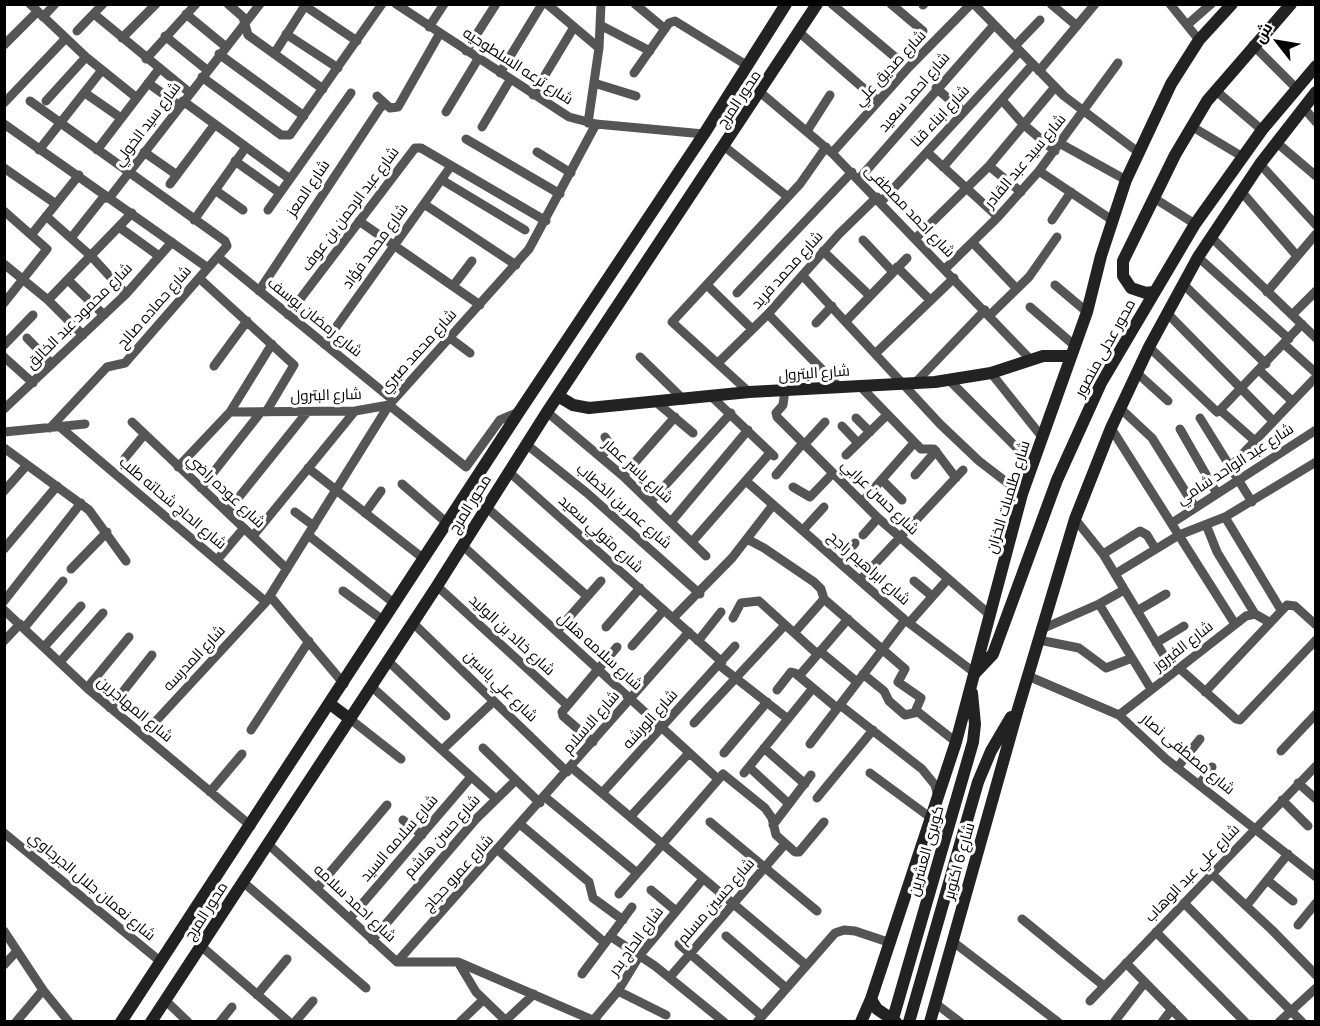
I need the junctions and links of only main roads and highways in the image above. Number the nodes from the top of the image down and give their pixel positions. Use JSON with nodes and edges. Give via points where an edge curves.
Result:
{"nodes":[{"id":1,"x":786,"y":4,"type":"edge"},
{"id":2,"x":818,"y":4,"type":"edge"},
{"id":3,"x":1232,"y":4,"type":"edge"},
{"id":4,"x":1291,"y":4,"type":"edge"},
{"id":5,"x":1316,"y":66,"type":"edge"},
{"id":6,"x":1316,"y":92,"type":"edge"},
{"id":7,"x":1153,"y":292,"type":"junction"},
{"id":8,"x":1073,"y":351,"type":"junction"},
{"id":9,"x":558,"y":396,"type":"junction"},
{"id":10,"x":975,"y":673,"type":"junction"},
{"id":11,"x":971,"y":688,"type":"junction"},
{"id":12,"x":330,"y":705,"type":"junction"},
{"id":13,"x":1017,"y":709,"type":"junction"},
{"id":14,"x":350,"y":719,"type":"junction"},
{"id":15,"x":871,"y":999,"type":"junction"},
{"id":16,"x":928,"y":1020,"type":"edge"},
{"id":17,"x":121,"y":1022,"type":"edge"},
{"id":18,"x":151,"y":1022,"type":"edge"},
{"id":19,"x":861,"y":1022,"type":"edge"},
{"id":20,"x":894,"y":1022,"type":"edge"},
{"id":21,"x":909,"y":1022,"type":"edge"}],
"edges":[{"from":1,"to":12,"type":"main road","name":"محور المرج"},
{"from":2,"to":9,"type":"main road","name":"محور المرج"},
{"from":3,"to":8,"type":"main road","name":"شارع طلمبات الخزان","via":[[1199,40],[1171,84],[1138,152],[1112,220],[1088,312]]},
{"from":4,"to":7,"type":"main road","via":[[1215,90],[1191,126],[1154,198],[1122,268],[1131,288]]},
{"from":5,"to":7,"type":"main road","name":"محور عدلى منصور","via":[[1262,130],[1195,224]]},
{"from":6,"to":13,"type":"main road","via":[[1241,191],[1198,257],[1149,347],[1075,519]]},
{"from":7,"to":10,"type":"main road","name":"محور عدلى منصور","via":[[1085,415],[993,654]]},
{"from":8,"to":9,"type":"main road","name":"شارع البترول","via":[[950,381],[749,392],[584,408]]},
{"from":8,"to":10,"type":"main road","name":"شارع طلمبات الخزان","via":[[1022,494]]},
{"from":9,"to":14,"type":"main road","name":"محور المرج"},
{"from":10,"to":11,"type":"main road","name":"شارع طلمبات الخزان"},
{"from":11,"to":15,"type":"main road","name":"شارع طلمبات الخزان"},
{"from":11,"to":20,"type":"main road","name":"كوبرى العشرين","via":[[973,742]]},
{"from":12,"to":14,"type":"main road"},
{"from":12,"to":17,"type":"main road","name":"محور المرج"},
{"from":13,"to":16,"type":"main road","name":"شارع 6 اكتوبر"},
{"from":13,"to":21,"type":"main road","name":"كوبرى العشرين","via":[[984,767]]},
{"from":14,"to":18,"type":"main road","name":"محور المرج"},
{"from":15,"to":19,"type":"main road","name":"شارع طلمبات الخزان"},
{"from":15,"to":20,"type":"main road"}]}
